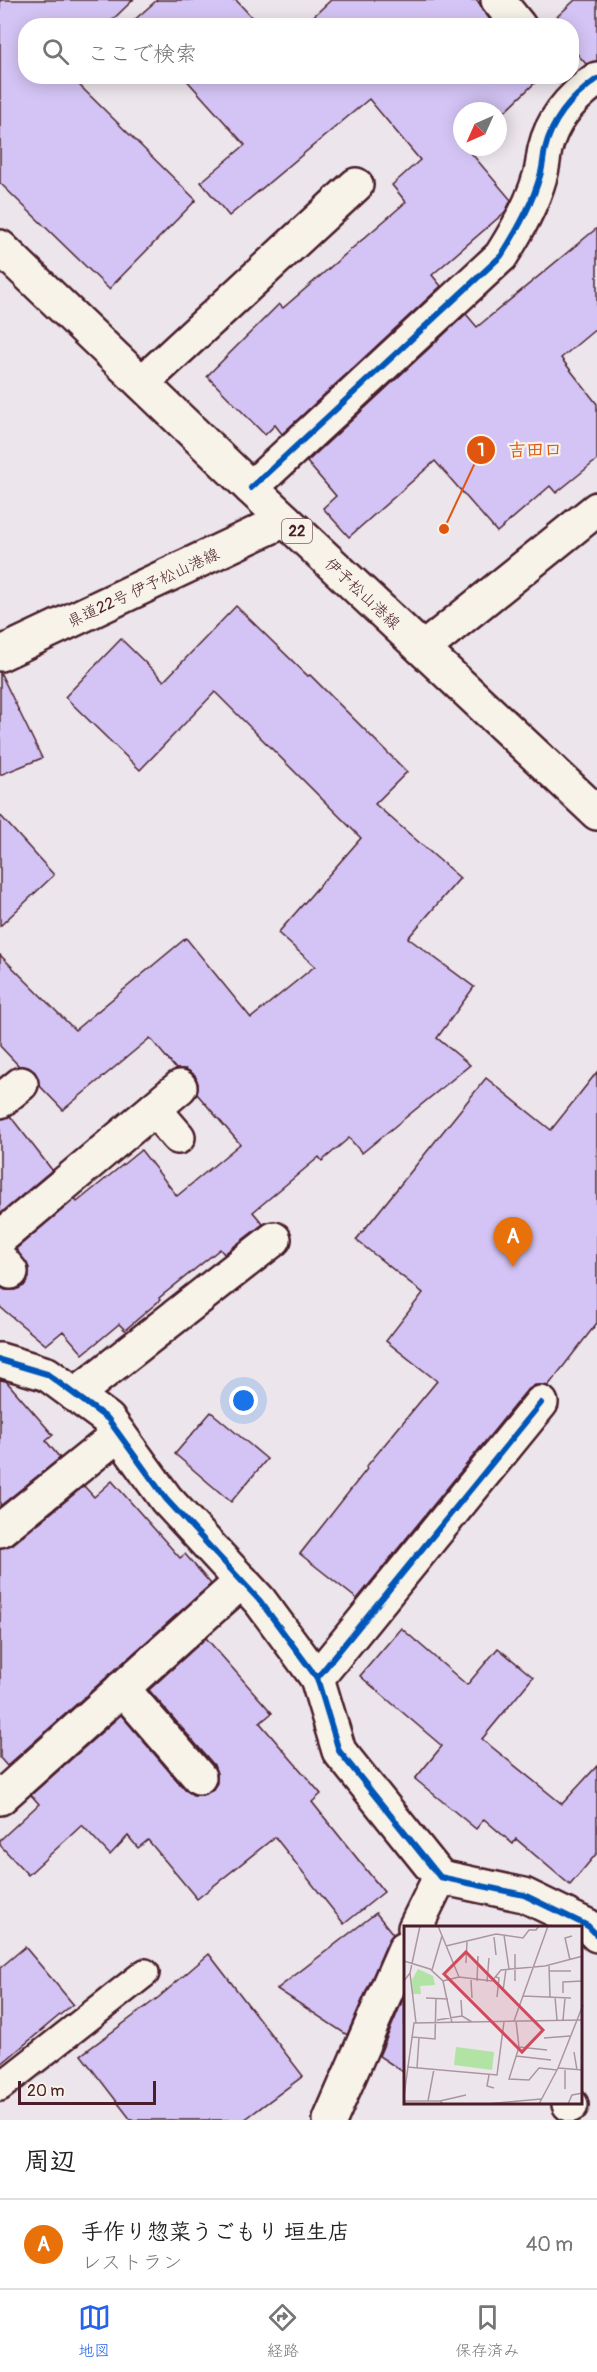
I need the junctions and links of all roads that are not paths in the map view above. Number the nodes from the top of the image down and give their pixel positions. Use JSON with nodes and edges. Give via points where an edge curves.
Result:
{"nodes":[{"id":1,"x":498,"y":0,"type":"edge"},
{"id":2,"x":513,"y":18,"type":"edge"},
{"id":3,"x":577,"y":84,"type":"edge"},
{"id":4,"x":356,"y":185,"type":"dead end"},
{"id":5,"x":0,"y":247,"type":"edge"},
{"id":6,"x":142,"y":384,"type":"junction"},
{"id":7,"x":251,"y":488,"type":"junction"},
{"id":8,"x":597,"y":509,"type":"edge"},
{"id":9,"x":285,"y":520,"type":"junction"},
{"id":10,"x":423,"y":649,"type":"junction"},
{"id":11,"x":0,"y":654,"type":"edge"},
{"id":12,"x":597,"y":813,"type":"edge"},
{"id":13,"x":180,"y":1087,"type":"dead end"},
{"id":14,"x":154,"y":1109,"type":"junction"},
{"id":15,"x":178,"y":1137,"type":"dead end"},
{"id":16,"x":0,"y":1238,"type":"edge"},
{"id":17,"x":274,"y":1239,"type":"dead end"},
{"id":18,"x":0,"y":1360,"type":"edge"},
{"id":19,"x":75,"y":1395,"type":"junction"},
{"id":20,"x":541,"y":1403,"type":"dead end"},
{"id":21,"x":119,"y":1434,"type":"junction"},
{"id":22,"x":0,"y":1530,"type":"edge"},
{"id":23,"x":242,"y":1581,"type":"junction"},
{"id":24,"x":317,"y":1678,"type":"junction"},
{"id":25,"x":122,"y":1688,"type":"junction"},
{"id":26,"x":199,"y":1777,"type":"dead end"},
{"id":27,"x":0,"y":1798,"type":"edge"},
{"id":28,"x":440,"y":1877,"type":"junction"},
{"id":29,"x":416,"y":1926,"type":"edge"},
{"id":30,"x":597,"y":1935,"type":"edge"},
{"id":31,"x":401,"y":1968,"type":"edge"},
{"id":32,"x":145,"y":1973,"type":"dead end"},
{"id":33,"x":0,"y":2087,"type":"edge"},
{"id":34,"x":330,"y":2120,"type":"edge"}],
"edges":[{"from":1,"to":2,"type":"street"},
{"from":3,"to":7,"type":"street","via":[[546,146],[540,176],[521,224],[501,256]]},
{"from":4,"to":6,"type":"street"},
{"from":5,"to":6,"type":"street","name":"伊予松山港線","number":"22"},
{"from":6,"to":7,"type":"street","name":"伊予松山港線","number":"22"},
{"from":7,"to":9,"type":"street","name":"伊予松山港線","number":"22"},
{"from":8,"to":10,"type":"street"},
{"from":9,"to":10,"type":"street","name":"伊予松山港線","number":"22"},
{"from":9,"to":11,"type":"street","name":"県道22号 伊予松山港線","number":"22"},
{"from":10,"to":12,"type":"street","name":"伊予松山港線","number":"22"},
{"from":13,"to":14,"type":"street"},
{"from":14,"to":15,"type":"street"},
{"from":14,"to":16,"type":"street"},
{"from":17,"to":19,"type":"street"},
{"from":18,"to":19,"type":"street","via":[[47,1374]]},
{"from":19,"to":21,"type":"street","via":[[108,1419]]},
{"from":20,"to":24,"type":"street"},
{"from":21,"to":22,"type":"street"},
{"from":21,"to":23,"type":"street","via":[[166,1499]]},
{"from":23,"to":24,"type":"street"},
{"from":23,"to":25,"type":"street"},
{"from":24,"to":28,"type":"street","via":[[339,1751]]},
{"from":25,"to":26,"type":"street"},
{"from":25,"to":27,"type":"street"},
{"from":28,"to":29,"type":"street"},
{"from":28,"to":30,"type":"street","via":[[524,1895],[588,1926]]},
{"from":31,"to":34,"type":"street"},
{"from":32,"to":33,"type":"lane"}]}
